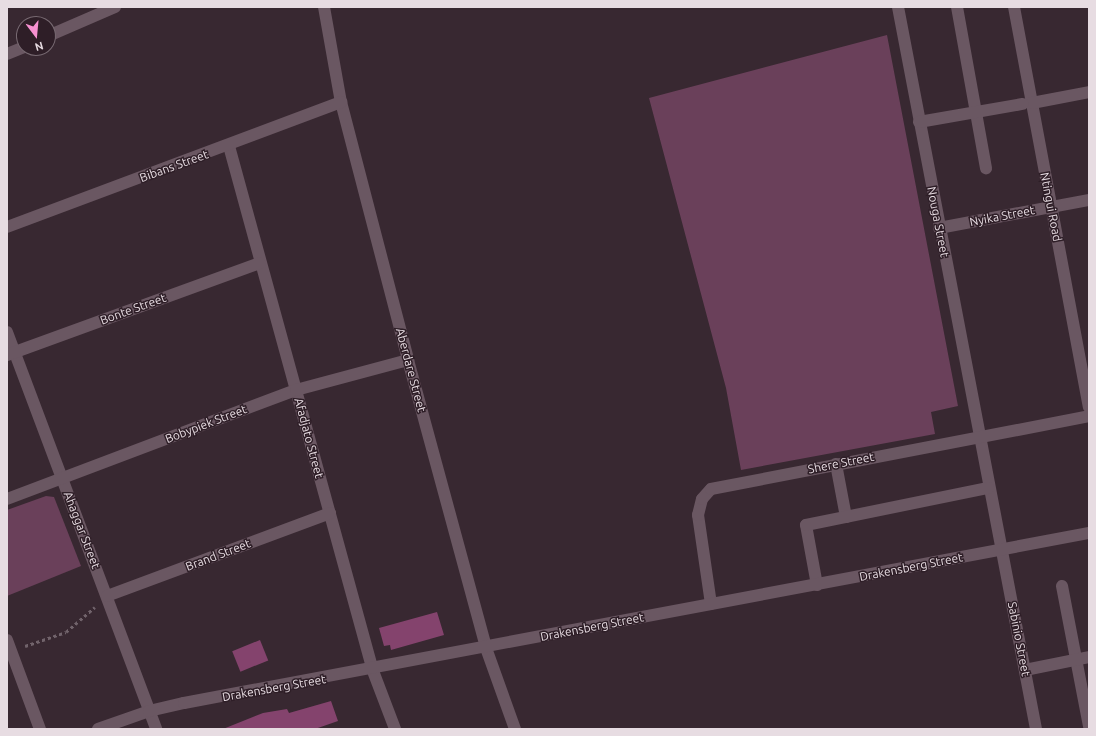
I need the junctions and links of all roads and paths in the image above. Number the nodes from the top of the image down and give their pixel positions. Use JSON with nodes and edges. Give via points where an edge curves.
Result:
{"nodes":[{"id":1,"x":115,"y":7,"type":"edge"},
{"id":2,"x":324,"y":7,"type":"edge"},
{"id":3,"x":898,"y":7,"type":"edge"},
{"id":4,"x":957,"y":7,"type":"edge"},
{"id":5,"x":1014,"y":7,"type":"edge"},
{"id":6,"x":56,"y":33,"type":"edge"},
{"id":7,"x":1089,"y":92,"type":"edge"},
{"id":8,"x":341,"y":102,"type":"junction"},
{"id":9,"x":1027,"y":103,"type":"junction"},
{"id":10,"x":976,"y":111,"type":"junction"},
{"id":11,"x":919,"y":122,"type":"junction"},
{"id":12,"x":229,"y":146,"type":"junction"},
{"id":13,"x":986,"y":168,"type":"dead end"},
{"id":14,"x":1089,"y":200,"type":"edge"},
{"id":15,"x":1052,"y":207,"type":"junction"},
{"id":16,"x":7,"y":227,"type":"edge"},
{"id":17,"x":939,"y":228,"type":"junction"},
{"id":18,"x":260,"y":263,"type":"junction"},
{"id":19,"x":7,"y":332,"type":"edge"},
{"id":20,"x":11,"y":354,"type":"edge"},
{"id":21,"x":408,"y":360,"type":"junction"},
{"id":22,"x":296,"y":390,"type":"junction"},
{"id":23,"x":1089,"y":407,"type":"edge"},
{"id":24,"x":1089,"y":416,"type":"edge"},
{"id":25,"x":978,"y":437,"type":"junction"},
{"id":26,"x":836,"y":464,"type":"junction"},
{"id":27,"x":62,"y":478,"type":"junction"},
{"id":28,"x":988,"y":488,"type":"junction"},
{"id":29,"x":7,"y":499,"type":"edge"},
{"id":30,"x":330,"y":513,"type":"junction"},
{"id":31,"x":846,"y":517,"type":"junction"},
{"id":32,"x":1089,"y":533,"type":"edge"},
{"id":33,"x":1002,"y":550,"type":"junction"},
{"id":34,"x":817,"y":585,"type":"junction"},
{"id":35,"x":1062,"y":586,"type":"dead end"},
{"id":36,"x":107,"y":596,"type":"junction"},
{"id":37,"x":711,"y":604,"type":"junction"},
{"id":38,"x":8,"y":644,"type":"edge"},
{"id":39,"x":486,"y":648,"type":"junction"},
{"id":40,"x":1089,"y":657,"type":"edge"},
{"id":41,"x":1077,"y":660,"type":"junction"},
{"id":42,"x":1025,"y":670,"type":"junction"},
{"id":43,"x":373,"y":671,"type":"junction"},
{"id":44,"x":149,"y":710,"type":"junction"},
{"id":45,"x":1089,"y":726,"type":"edge"},
{"id":46,"x":40,"y":729,"type":"edge"},
{"id":47,"x":98,"y":729,"type":"edge"},
{"id":48,"x":156,"y":729,"type":"edge"},
{"id":49,"x":395,"y":729,"type":"edge"},
{"id":50,"x":516,"y":729,"type":"edge"},
{"id":51,"x":1036,"y":729,"type":"edge"}],
"edges":[{"from":1,"to":6,"type":"street"},
{"from":2,"to":8,"type":"street","name":"Aberdare Street"},
{"from":3,"to":11,"type":"street","name":"Nouga Street"},
{"from":4,"to":10,"type":"street"},
{"from":5,"to":9,"type":"street","name":"Ntingui Road"},
{"from":7,"to":9,"type":"street"},
{"from":8,"to":12,"type":"street","name":"Bibans Street"},
{"from":8,"to":21,"type":"street","name":"Aberdare Street"},
{"from":9,"to":10,"type":"street"},
{"from":9,"to":15,"type":"street","name":"Ntingui Road"},
{"from":10,"to":11,"type":"street"},
{"from":10,"to":13,"type":"street"},
{"from":11,"to":17,"type":"street","name":"Nouga Street"},
{"from":12,"to":16,"type":"street","name":"Bibans Street"},
{"from":12,"to":18,"type":"street","name":"Afadjato Street"},
{"from":14,"to":15,"type":"street","name":"Nyika Street"},
{"from":15,"to":17,"type":"street","name":"Nyika Street"},
{"from":15,"to":23,"type":"street","name":"Ntingui Road"},
{"from":17,"to":25,"type":"street","name":"Nouga Street"},
{"from":18,"to":20,"type":"street","name":"Bonte Street"},
{"from":18,"to":22,"type":"street","name":"Afadjato Street"},
{"from":19,"to":20,"type":"street","name":"Ahaggar Street"},
{"from":20,"to":27,"type":"street","name":"Ahaggar Street"},
{"from":21,"to":22,"type":"street","name":"Bobypiek Street"},
{"from":21,"to":39,"type":"street","name":"Aberdare Street"},
{"from":22,"to":27,"type":"street","name":"Bobypiek Street"},
{"from":22,"to":30,"type":"street","name":"Afadjato Street"},
{"from":24,"to":25,"type":"street","name":"Shere Street"},
{"from":25,"to":26,"type":"street","name":"Shere Street"},
{"from":25,"to":28,"type":"street","name":"Nouga Street"},
{"from":26,"to":31,"type":"street"},
{"from":26,"to":37,"type":"street","name":"Shere Street","via":[[723,485],[706,494],[698,515]]},
{"from":27,"to":29,"type":"street","name":"Bobypiek Street"},
{"from":27,"to":36,"type":"street","name":"Ahaggar Street"},
{"from":28,"to":31,"type":"street"},
{"from":28,"to":33,"type":"street","name":"Sabinio Street"},
{"from":30,"to":36,"type":"street","name":"Brand Street"},
{"from":30,"to":43,"type":"street","name":"Afadjato Street"},
{"from":31,"to":34,"type":"street","via":[[806,525]]},
{"from":32,"to":33,"type":"street","name":"Drakensberg Street"},
{"from":33,"to":34,"type":"street","name":"Drakensberg Street"},
{"from":33,"to":42,"type":"street","name":"Sabinio Street"},
{"from":34,"to":37,"type":"street","name":"Drakensberg Street"},
{"from":35,"to":41,"type":"street"},
{"from":36,"to":38,"type":"path","via":[[66,632],[24,646]]},
{"from":36,"to":44,"type":"street","name":"Ahaggar Street"},
{"from":37,"to":39,"type":"street","name":"Drakensberg Street"},
{"from":38,"to":46,"type":"street"},
{"from":39,"to":43,"type":"street","name":"Drakensberg Street"},
{"from":39,"to":50,"type":"street","name":"Aberdare Street"},
{"from":40,"to":41,"type":"street"},
{"from":41,"to":42,"type":"street"},
{"from":41,"to":45,"type":"street"},
{"from":42,"to":51,"type":"street","name":"Sabinio Street"},
{"from":43,"to":44,"type":"street","name":"Drakensberg Street"},
{"from":43,"to":49,"type":"street","name":"Afadjato Street"},
{"from":44,"to":47,"type":"street","name":"Drakensberg Street"},
{"from":44,"to":48,"type":"street","name":"Ahaggar Street"}]}
